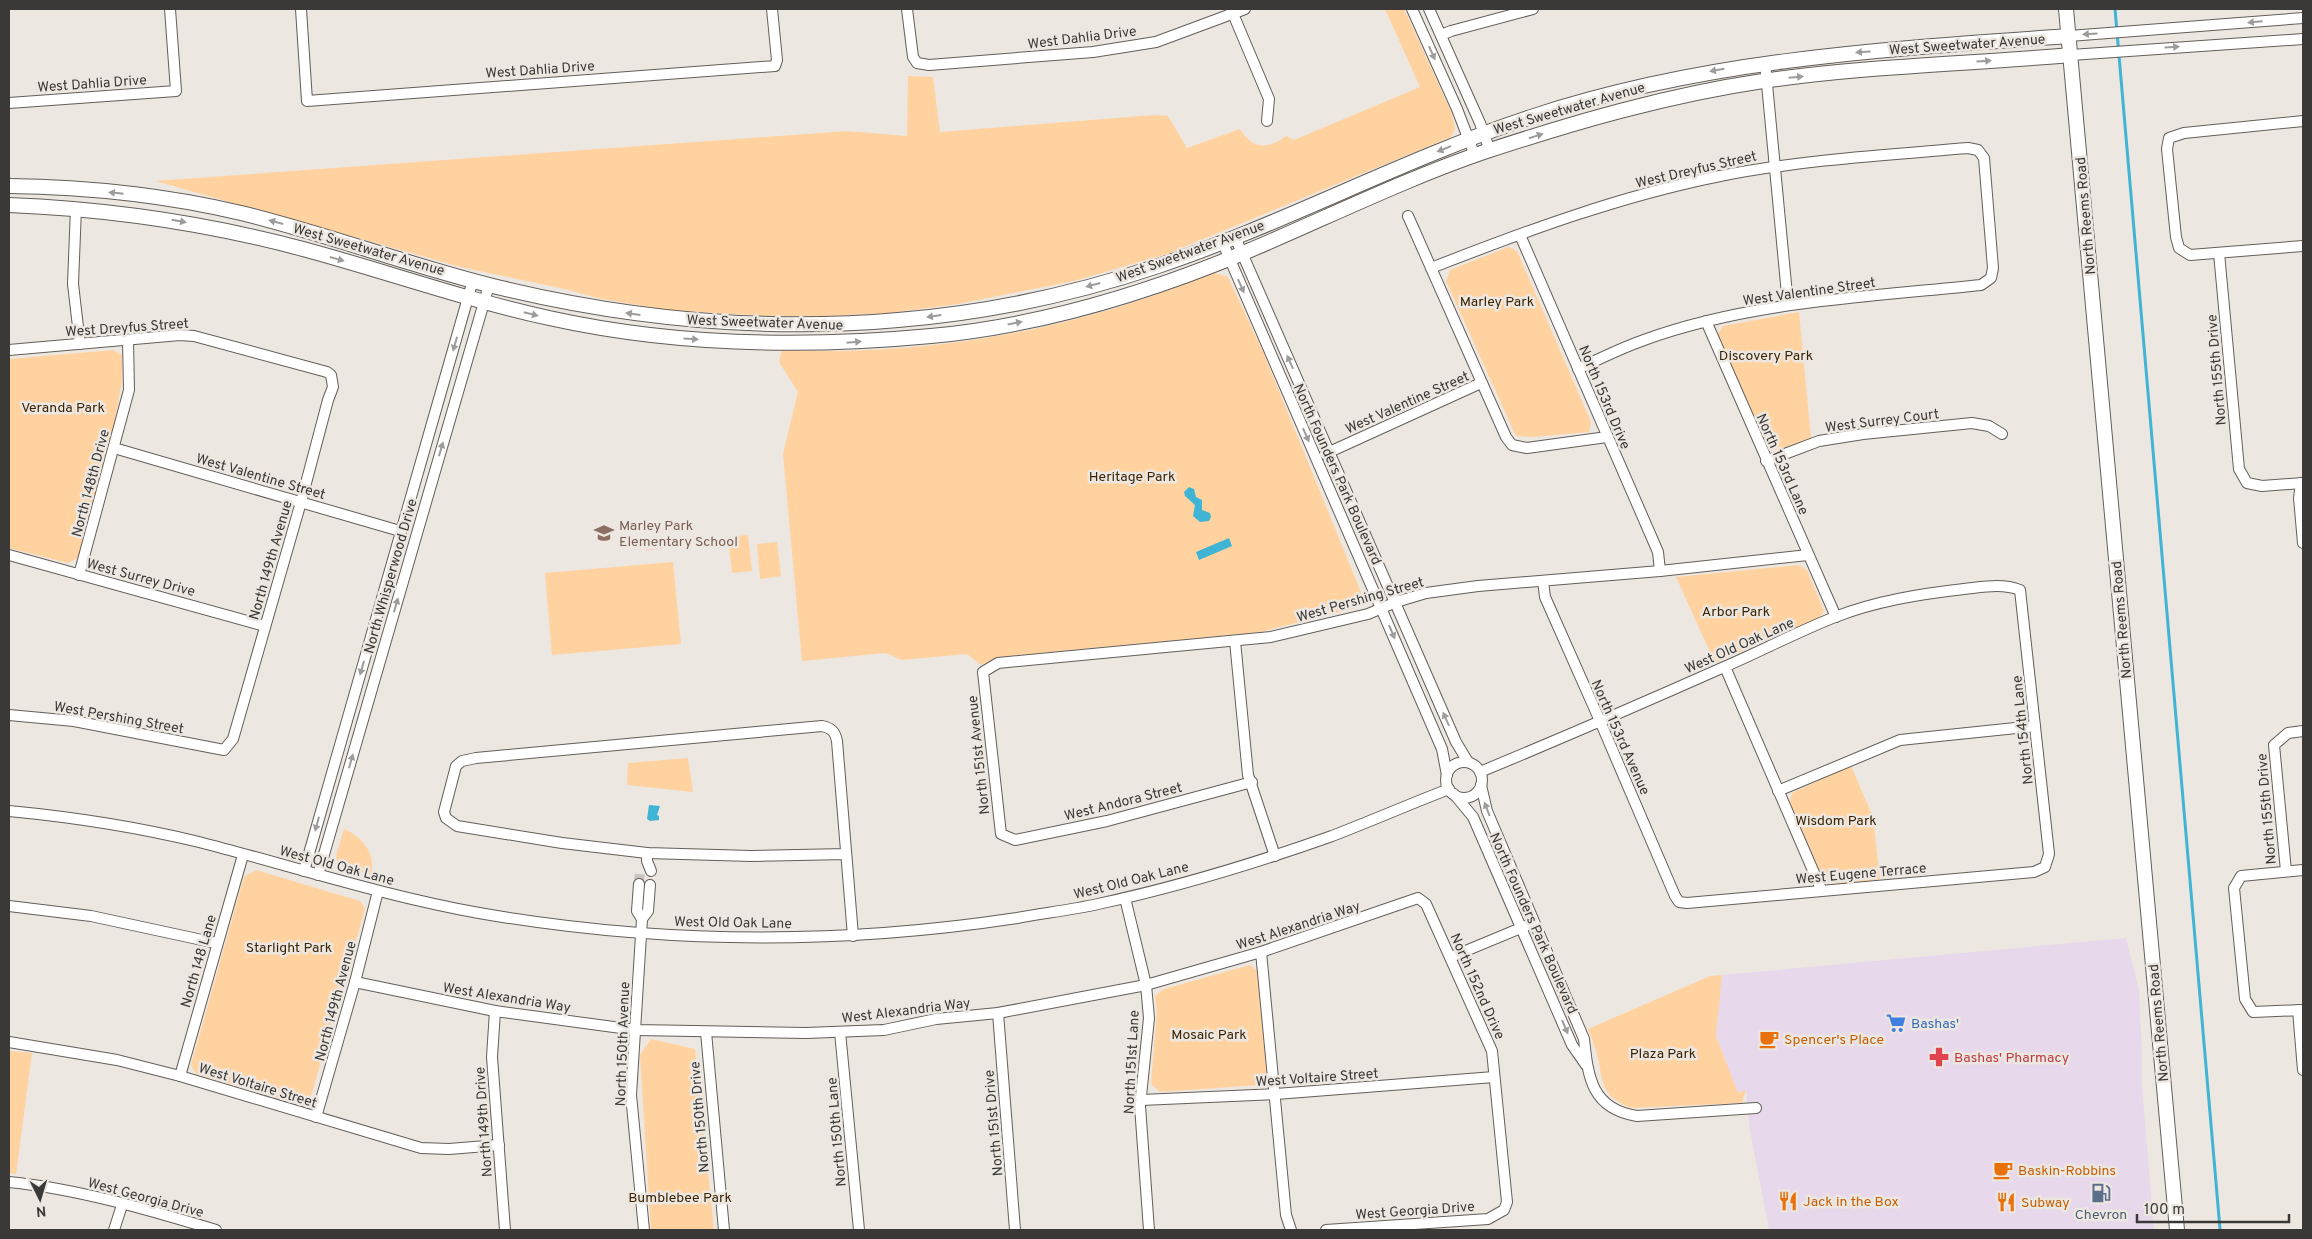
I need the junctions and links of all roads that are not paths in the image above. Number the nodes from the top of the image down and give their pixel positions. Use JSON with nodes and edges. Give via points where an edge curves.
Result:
{"nodes":[{"id":1,"x":170,"y":9,"type":"edge"},
{"id":2,"x":301,"y":9,"type":"edge"},
{"id":3,"x":772,"y":9,"type":"edge"},
{"id":4,"x":908,"y":9,"type":"edge"},
{"id":5,"x":1245,"y":9,"type":"edge"},
{"id":6,"x":1412,"y":9,"type":"edge"},
{"id":7,"x":1429,"y":9,"type":"edge"},
{"id":8,"x":1533,"y":9,"type":"edge"},
{"id":9,"x":2066,"y":9,"type":"edge"},
{"id":10,"x":1231,"y":12,"type":"edge"},
{"id":11,"x":2303,"y":18,"type":"edge"},
{"id":12,"x":1441,"y":35,"type":"junction"},
{"id":13,"x":2069,"y":36,"type":"junction"},
{"id":14,"x":2303,"y":39,"type":"edge"},
{"id":15,"x":2070,"y":55,"type":"junction"},
{"id":16,"x":1765,"y":63,"type":"junction"},
{"id":17,"x":1767,"y":80,"type":"junction"},
{"id":18,"x":9,"y":103,"type":"edge"},
{"id":19,"x":1267,"y":121,"type":"dead end"},
{"id":20,"x":2303,"y":121,"type":"edge"},
{"id":21,"x":1484,"y":132,"type":"junction"},
{"id":22,"x":1469,"y":139,"type":"junction"},
{"id":23,"x":1490,"y":151,"type":"junction"},
{"id":24,"x":1475,"y":156,"type":"junction"},
{"id":25,"x":1775,"y":166,"type":"junction"},
{"id":26,"x":9,"y":186,"type":"edge"},
{"id":27,"x":9,"y":205,"type":"edge"},
{"id":28,"x":76,"y":208,"type":"junction"},
{"id":29,"x":1408,"y":216,"type":"dead end"},
{"id":30,"x":1520,"y":235,"type":"junction"},
{"id":31,"x":1229,"y":239,"type":"junction"},
{"id":32,"x":2303,"y":246,"type":"edge"},
{"id":33,"x":2219,"y":253,"type":"junction"},
{"id":34,"x":1235,"y":256,"type":"junction"},
{"id":35,"x":1432,"y":268,"type":"junction"},
{"id":36,"x":1991,"y":278,"type":"joint"},
{"id":37,"x":474,"y":280,"type":"junction"},
{"id":38,"x":489,"y":285,"type":"junction"},
{"id":39,"x":469,"y":297,"type":"junction"},
{"id":40,"x":484,"y":302,"type":"junction"},
{"id":41,"x":1788,"y":306,"type":"junction"},
{"id":42,"x":1706,"y":321,"type":"junction"},
{"id":43,"x":128,"y":340,"type":"junction"},
{"id":44,"x":80,"y":344,"type":"junction"},
{"id":45,"x":9,"y":350,"type":"edge"},
{"id":46,"x":1578,"y":369,"type":"junction"},
{"id":47,"x":331,"y":375,"type":"joint"},
{"id":48,"x":1481,"y":383,"type":"junction"},
{"id":49,"x":2002,"y":434,"type":"dead end"},
{"id":50,"x":1607,"y":437,"type":"junction"},
{"id":51,"x":114,"y":448,"type":"junction"},
{"id":52,"x":1330,"y":452,"type":"junction"},
{"id":53,"x":1316,"y":457,"type":"junction"},
{"id":54,"x":1766,"y":460,"type":"junction"},
{"id":55,"x":2302,"y":483,"type":"edge"},
{"id":56,"x":301,"y":502,"type":"junction"},
{"id":57,"x":400,"y":531,"type":"junction"},
{"id":58,"x":2303,"y":543,"type":"edge"},
{"id":59,"x":1808,"y":555,"type":"junction"},
{"id":60,"x":9,"y":556,"type":"edge"},
{"id":61,"x":1660,"y":571,"type":"junction"},
{"id":62,"x":79,"y":575,"type":"junction"},
{"id":63,"x":1543,"y":581,"type":"junction"},
{"id":64,"x":2020,"y":590,"type":"joint"},
{"id":65,"x":1396,"y":602,"type":"junction"},
{"id":66,"x":1382,"y":608,"type":"junction"},
{"id":67,"x":1836,"y":617,"type":"junction"},
{"id":68,"x":265,"y":626,"type":"junction"},
{"id":69,"x":1235,"y":641,"type":"junction"},
{"id":70,"x":1725,"y":667,"type":"junction"},
{"id":71,"x":983,"y":672,"type":"joint"},
{"id":72,"x":9,"y":715,"type":"edge"},
{"id":73,"x":1600,"y":721,"type":"junction"},
{"id":74,"x":2035,"y":726,"type":"junction"},
{"id":75,"x":2303,"y":731,"type":"edge"},
{"id":76,"x":224,"y":750,"type":"joint"},
{"id":77,"x":1468,"y":762,"type":"junction"},
{"id":78,"x":1480,"y":772,"type":"junction"},
{"id":79,"x":1447,"y":775,"type":"junction"},
{"id":80,"x":1252,"y":782,"type":"junction"},
{"id":81,"x":1481,"y":785,"type":"junction"},
{"id":82,"x":1451,"y":791,"type":"junction"},
{"id":83,"x":1778,"y":791,"type":"junction"},
{"id":84,"x":9,"y":811,"type":"edge"},
{"id":85,"x":1001,"y":834,"type":"joint"},
{"id":86,"x":846,"y":854,"type":"junction"},
{"id":87,"x":243,"y":855,"type":"junction"},
{"id":88,"x":1275,"y":856,"type":"junction"},
{"id":89,"x":648,"y":862,"type":"junction"},
{"id":90,"x":2044,"y":867,"type":"joint"},
{"id":91,"x":2303,"y":870,"type":"edge"},
{"id":92,"x":304,"y":871,"type":"junction"},
{"id":93,"x":640,"y":871,"type":"tunnel mouth"},
{"id":94,"x":2286,"y":871,"type":"junction"},
{"id":95,"x":318,"y":875,"type":"junction"},
{"id":96,"x":1821,"y":889,"type":"junction"},
{"id":97,"x":378,"y":892,"type":"junction"},
{"id":98,"x":1125,"y":898,"type":"junction"},
{"id":99,"x":1418,"y":898,"type":"joint"},
{"id":100,"x":1679,"y":902,"type":"joint"},
{"id":101,"x":9,"y":906,"type":"edge"},
{"id":102,"x":642,"y":918,"type":"junction"},
{"id":103,"x":1534,"y":922,"type":"junction"},
{"id":104,"x":1522,"y":927,"type":"junction"},
{"id":105,"x":641,"y":933,"type":"junction"},
{"id":106,"x":853,"y":936,"type":"junction"},
{"id":107,"x":216,"y":943,"type":"junction"},
{"id":108,"x":1261,"y":952,"type":"junction"},
{"id":109,"x":1451,"y":957,"type":"junction"},
{"id":110,"x":355,"y":982,"type":"junction"},
{"id":111,"x":1146,"y":985,"type":"junction"},
{"id":112,"x":2301,"y":1010,"type":"edge"},
{"id":113,"x":495,"y":1011,"type":"junction"},
{"id":114,"x":998,"y":1013,"type":"junction"},
{"id":115,"x":634,"y":1030,"type":"junction"},
{"id":116,"x":706,"y":1032,"type":"junction"},
{"id":117,"x":840,"y":1032,"type":"junction"},
{"id":118,"x":9,"y":1042,"type":"edge"},
{"id":119,"x":1587,"y":1065,"type":"junction"},
{"id":120,"x":2303,"y":1070,"type":"edge"},
{"id":121,"x":180,"y":1076,"type":"junction"},
{"id":122,"x":1494,"y":1077,"type":"junction"},
{"id":123,"x":1276,"y":1094,"type":"junction"},
{"id":124,"x":1141,"y":1100,"type":"junction"},
{"id":125,"x":1756,"y":1108,"type":"dead end"},
{"id":126,"x":316,"y":1117,"type":"junction"},
{"id":127,"x":499,"y":1145,"type":"junction"},
{"id":128,"x":9,"y":1182,"type":"edge"},
{"id":129,"x":122,"y":1205,"type":"junction"},
{"id":130,"x":1504,"y":1210,"type":"joint"},
{"id":131,"x":114,"y":1230,"type":"edge"},
{"id":132,"x":216,"y":1230,"type":"edge"},
{"id":133,"x":505,"y":1230,"type":"edge"},
{"id":134,"x":644,"y":1230,"type":"edge"},
{"id":135,"x":724,"y":1230,"type":"edge"},
{"id":136,"x":859,"y":1230,"type":"edge"},
{"id":137,"x":1015,"y":1230,"type":"edge"},
{"id":138,"x":1149,"y":1230,"type":"edge"},
{"id":139,"x":1291,"y":1230,"type":"edge"},
{"id":140,"x":1326,"y":1230,"type":"edge"},
{"id":141,"x":2177,"y":1230,"type":"edge"}],
"edges":[{"from":1,"to":18,"type":"street","name":"West Dahlia Drive","via":[[176,91]]},
{"from":2,"to":3,"type":"street","name":"West Dahlia Drive","via":[[307,101],[775,66]]},
{"from":4,"to":10,"type":"street","name":"West Dahlia Drive","via":[[913,57],[917,63],[929,65],[1093,52],[1156,42]]},
{"from":5,"to":10,"type":"street","name":"West Dahlia Drive"},
{"from":6,"to":22,"type":"street","one_way":true},
{"from":7,"to":12,"type":"street"},
{"from":8,"to":12,"type":"street"},
{"from":9,"to":13,"type":"street","name":"North Reems Road"},
{"from":10,"to":19,"type":"street","via":[[1269,99]]},
{"from":11,"to":13,"type":"street","name":"West Sweetwater Avenue","one_way":true},
{"from":12,"to":21,"type":"street"},
{"from":13,"to":15,"type":"street","name":"North Reems Road"},
{"from":13,"to":16,"type":"street","name":"West Sweetwater Avenue","one_way":true,"via":[[1849,53]]},
{"from":15,"to":14,"type":"street","name":"West Sweetwater Avenue","one_way":true},
{"from":17,"to":15,"type":"street","name":"West Sweetwater Avenue","one_way":true},
{"from":15,"to":141,"type":"street","name":"North Reems Road"},
{"from":16,"to":17,"type":"street"},
{"from":16,"to":21,"type":"street","name":"West Sweetwater Avenue","one_way":true,"via":[[1692,74],[1617,92]]},
{"from":23,"to":17,"type":"street","name":"West Sweetwater Avenue","one_way":true,"via":[[1628,110]]},
{"from":17,"to":25,"type":"street"},
{"from":20,"to":33,"type":"street","via":[[2184,132],[2169,138],[2167,149],[2180,248],[2190,255]]},
{"from":21,"to":22,"type":"street","name":"West Sweetwater Avenue"},
{"from":21,"to":23,"type":"street"},
{"from":22,"to":24,"type":"street"},
{"from":22,"to":31,"type":"street","name":"West Sweetwater Avenue","one_way":true},
{"from":23,"to":24,"type":"street","name":"West Sweetwater Avenue"},
{"from":24,"to":34,"type":"street","name":"West Sweetwater Avenue"},
{"from":25,"to":30,"type":"street","name":"West Dreyfus Street","via":[[1656,191],[1582,212]]},
{"from":25,"to":36,"type":"street","name":"West Dreyfus Street","via":[[1968,148],[1978,150],[1984,158],[1993,268]]},
{"from":25,"to":41,"type":"street"},
{"from":37,"to":26,"type":"street","name":"West Sweetwater Avenue","one_way":true,"via":[[241,213],[119,193]]},
{"from":27,"to":28,"type":"street","name":"West Sweetwater Avenue"},
{"from":28,"to":39,"type":"street","name":"West Sweetwater Avenue","one_way":true,"via":[[138,214],[256,237]]},
{"from":28,"to":44,"type":"street","via":[[73,284]]},
{"from":29,"to":35,"type":"street"},
{"from":30,"to":35,"type":"street","name":"West Dreyfus Street"},
{"from":30,"to":46,"type":"street","name":"North 153rd Drive"},
{"from":31,"to":34,"type":"street","name":"North Founders Park Boulevard"},
{"from":31,"to":38,"type":"street","name":"West Sweetwater Avenue","one_way":true,"via":[[1129,275],[1030,300],[931,317],[839,325],[740,324],[660,317],[582,306]]},
{"from":32,"to":33,"type":"street"},
{"from":33,"to":55,"type":"street","name":"North 155th Drive","via":[[2239,469],[2247,483],[2262,486]]},
{"from":40,"to":34,"type":"street","name":"West Sweetwater Avenue","one_way":true,"via":[[548,318],[648,335],[755,344],[840,343],[936,336],[1031,320],[1129,295]]},
{"from":52,"to":34,"type":"street","name":"North Founders Park Boulevard","one_way":true},
{"from":34,"to":53,"type":"street","name":"North Founders Park Boulevard","one_way":true},
{"from":35,"to":48,"type":"street"},
{"from":36,"to":41,"type":"street","name":"West Valentine Street","via":[[1981,285]]},
{"from":37,"to":38,"type":"street","name":"West Sweetwater Avenue"},
{"from":37,"to":39,"type":"street","name":"North Whisperwood Drive"},
{"from":38,"to":40,"type":"street","name":"North Whisperwood Drive"},
{"from":39,"to":40,"type":"street","name":"West Sweetwater Avenue"},
{"from":39,"to":57,"type":"street","name":"North Whisperwood Drive","one_way":true},
{"from":95,"to":40,"type":"street","name":"North Whisperwood Drive","one_way":true},
{"from":41,"to":42,"type":"street","name":"West Valentine Street"},
{"from":42,"to":46,"type":"street","name":"West Valentine Street","via":[[1644,340]]},
{"from":42,"to":54,"type":"street","name":"North 153rd Lane"},
{"from":43,"to":44,"type":"street","name":"West Dreyfus Street"},
{"from":43,"to":47,"type":"street","name":"West Dreyfus Street","via":[[194,336]]},
{"from":43,"to":51,"type":"street","name":"North 148th Drive","via":[[129,390]]},
{"from":44,"to":45,"type":"street","name":"West Dreyfus Street"},
{"from":46,"to":50,"type":"street","name":"North 153rd Drive"},
{"from":47,"to":56,"type":"street","name":"North 149th Avenue","via":[[333,387]]},
{"from":48,"to":50,"type":"street","via":[[1512,445],[1527,448]]},
{"from":48,"to":52,"type":"street","name":"West Valentine Street"},
{"from":49,"to":54,"type":"street","name":"West Surrey Court","via":[[1989,426],[1972,424],[1863,434],[1819,441]]},
{"from":50,"to":61,"type":"street","name":"North 153rd Drive","via":[[1658,552]]},
{"from":51,"to":56,"type":"street","name":"West Valentine Street"},
{"from":51,"to":62,"type":"street","name":"North 148th Drive"},
{"from":52,"to":53,"type":"street","name":"West Valentine Street"},
{"from":52,"to":65,"type":"street","name":"North Founders Park Boulevard"},
{"from":53,"to":66,"type":"street","name":"North Founders Park Boulevard"},
{"from":54,"to":59,"type":"street","name":"North 153rd Lane"},
{"from":55,"to":58,"type":"street","via":[[2299,498]]},
{"from":56,"to":57,"type":"street","name":"West Valentine Street"},
{"from":56,"to":68,"type":"street","name":"North 149th Avenue"},
{"from":57,"to":92,"type":"street","name":"North Whisperwood Drive","one_way":true},
{"from":59,"to":61,"type":"street","name":"West Pershing Street"},
{"from":59,"to":67,"type":"street","name":"North 153rd Lane"},
{"from":60,"to":62,"type":"street","name":"West Surrey Drive"},
{"from":61,"to":63,"type":"street","name":"West Pershing Street"},
{"from":62,"to":68,"type":"street","name":"West Surrey Drive"},
{"from":63,"to":65,"type":"street","name":"West Pershing Street","via":[[1426,593]]},
{"from":63,"to":73,"type":"street","name":"North 153rd Avenue","via":[[1545,597]]},
{"from":64,"to":67,"type":"street","name":"West Old Oak Lane","via":[[2007,585],[1938,592],[1882,602]]},
{"from":64,"to":74,"type":"street","name":"North 154th Lane"},
{"from":65,"to":66,"type":"street","name":"West Pershing Street"},
{"from":77,"to":65,"type":"street","name":"North Founders Park Boulevard","one_way":true,"via":[[1456,742]]},
{"from":66,"to":69,"type":"street","name":"West Pershing Street","via":[[1292,633]]},
{"from":66,"to":79,"type":"street","name":"North Founders Park Boulevard","one_way":true,"via":[[1442,748]]},
{"from":67,"to":70,"type":"street","name":"West Old Oak Lane"},
{"from":68,"to":76,"type":"street","name":"North 149th Avenue","via":[[233,739]]},
{"from":69,"to":71,"type":"street","name":"West Pershing Street","via":[[998,663]]},
{"from":69,"to":80,"type":"street","via":[[1248,775]]},
{"from":70,"to":73,"type":"street","name":"West Old Oak Lane"},
{"from":70,"to":83,"type":"street"},
{"from":71,"to":85,"type":"street","name":"North 151st Avenue"},
{"from":72,"to":76,"type":"street","name":"West Pershing Street","via":[[74,721]]},
{"from":73,"to":78,"type":"street","name":"West Old Oak Lane"},
{"from":73,"to":100,"type":"street","name":"North 153rd Avenue"},
{"from":74,"to":83,"type":"street","via":[[1900,740]]},
{"from":74,"to":90,"type":"street","name":"North 154th Lane","via":[[2049,854]]},
{"from":75,"to":94,"type":"street","name":"North 155th Drive","via":[[2288,733],[2274,745]]},
{"from":77,"to":78,"type":"street"},
{"from":77,"to":79,"type":"street","via":[[1458,763]]},
{"from":78,"to":81,"type":"street"},
{"from":79,"to":82,"type":"street"},
{"from":80,"to":85,"type":"street","name":"West Andora Street","via":[[1107,821],[1015,840]]},
{"from":80,"to":88,"type":"street"},
{"from":81,"to":82,"type":"street","via":[[1470,796],[1459,796]]},
{"from":103,"to":81,"type":"street","name":"North Founders Park Boulevard","one_way":true,"via":[[1487,811]]},
{"from":82,"to":88,"type":"street","name":"West Old Oak Lane"},
{"from":82,"to":104,"type":"street","name":"North Founders Park Boulevard","via":[[1473,817]]},
{"from":83,"to":96,"type":"street"},
{"from":84,"to":87,"type":"street","name":"West Old Oak Lane","via":[[159,833]]},
{"from":86,"to":89,"type":"street"},
{"from":86,"to":89,"type":"street","via":[[837,740],[830,728],[822,726],[519,753],[476,758],[456,766],[444,812],[446,818],[457,826],[562,843]]},
{"from":86,"to":106,"type":"street"},
{"from":87,"to":92,"type":"street","name":"West Old Oak Lane"},
{"from":87,"to":107,"type":"street","name":"North 148 Lane"},
{"from":88,"to":98,"type":"street","name":"West Old Oak Lane"},
{"from":89,"to":93,"type":"street"},
{"from":90,"to":96,"type":"street","name":"West Eugene Terrace","via":[[2034,872]]},
{"from":91,"to":94,"type":"street"},
{"from":92,"to":95,"type":"street","name":"West Old Oak Lane"},
{"from":94,"to":112,"type":"street","via":[[2241,876],[2234,888],[2245,999],[2253,1012]]},
{"from":95,"to":97,"type":"street","name":"West Old Oak Lane"},
{"from":96,"to":100,"type":"street","name":"West Eugene Terrace"},
{"from":97,"to":105,"type":"street","name":"West Old Oak Lane","via":[[498,916]]},
{"from":97,"to":110,"type":"street","name":"North 149th Avenue"},
{"from":98,"to":106,"type":"street","name":"West Old Oak Lane","via":[[1093,906],[949,928]]},
{"from":98,"to":111,"type":"street","name":"North 151st Lane"},
{"from":99,"to":108,"type":"street","name":"West Alexandria Way"},
{"from":99,"to":109,"type":"street","name":"North 152nd Drive","via":[[1426,904]]},
{"from":101,"to":107,"type":"street","via":[[91,916]]},
{"from":102,"to":102,"type":"street","via":[[648,911],[650,888],[638,888],[637,910]]},
{"from":102,"to":105,"type":"street","name":"North 150th Avenue"},
{"from":103,"to":104,"type":"street"},
{"from":103,"to":119,"type":"street","name":"North Founders Park Boulevard","via":[[1584,1039]]},
{"from":104,"to":109,"type":"street"},
{"from":104,"to":119,"type":"street","name":"North Founders Park Boulevard","one_way":true,"via":[[1572,1045]]},
{"from":105,"to":106,"type":"street","name":"West Old Oak Lane","via":[[761,938]]},
{"from":105,"to":115,"type":"street","name":"North 150th Avenue"},
{"from":107,"to":121,"type":"street","name":"North 148 Lane"},
{"from":108,"to":111,"type":"street","name":"West Alexandria Way"},
{"from":108,"to":123,"type":"street"},
{"from":109,"to":122,"type":"street","name":"North 152nd Drive","via":[[1492,1051]]},
{"from":110,"to":113,"type":"street","name":"West Alexandria Way"},
{"from":110,"to":126,"type":"street","name":"North 149th Avenue"},
{"from":111,"to":114,"type":"street","name":"West Alexandria Way"},
{"from":111,"to":124,"type":"street","name":"North 151st Lane","via":[[1150,1018]]},
{"from":112,"to":120,"type":"street"},
{"from":113,"to":115,"type":"street","name":"West Alexandria Way"},
{"from":113,"to":127,"type":"street","name":"North 149th Drive","via":[[492,1057]]},
{"from":114,"to":117,"type":"street","name":"West Alexandria Way","via":[[936,1019],[884,1030]]},
{"from":114,"to":137,"type":"street","name":"North 151st Drive"},
{"from":115,"to":116,"type":"street","name":"West Alexandria Way"},
{"from":115,"to":134,"type":"street","name":"North 150th Avenue","via":[[631,1095]]},
{"from":116,"to":117,"type":"street","name":"West Alexandria Way"},
{"from":116,"to":135,"type":"street","name":"North 150th Drive"},
{"from":117,"to":136,"type":"street","name":"North 150th Lane"},
{"from":118,"to":121,"type":"street","name":"West Voltaire Street","via":[[117,1060]]},
{"from":119,"to":125,"type":"street","name":"North Founders Park Boulevard","via":[[1599,1098],[1624,1114],[1637,1116]]},
{"from":121,"to":126,"type":"street","name":"West Voltaire Street"},
{"from":122,"to":123,"type":"street","name":"West Voltaire Street"},
{"from":122,"to":130,"type":"street","name":"North 152nd Drive","via":[[1507,1202]]},
{"from":123,"to":124,"type":"street","name":"West Voltaire Street"},
{"from":123,"to":139,"type":"street","via":[[1286,1215]]},
{"from":124,"to":138,"type":"street","name":"North 151st Lane"},
{"from":126,"to":127,"type":"street","name":"West Voltaire Street","via":[[421,1148]]},
{"from":127,"to":133,"type":"street","name":"North 149th Drive"},
{"from":128,"to":129,"type":"street","name":"West Georgia Drive","via":[[44,1186]]},
{"from":129,"to":131,"type":"street"},
{"from":129,"to":132,"type":"street","name":"West Georgia Drive"},
{"from":130,"to":140,"type":"street","name":"West Georgia Drive","via":[[1488,1219]]}]}
